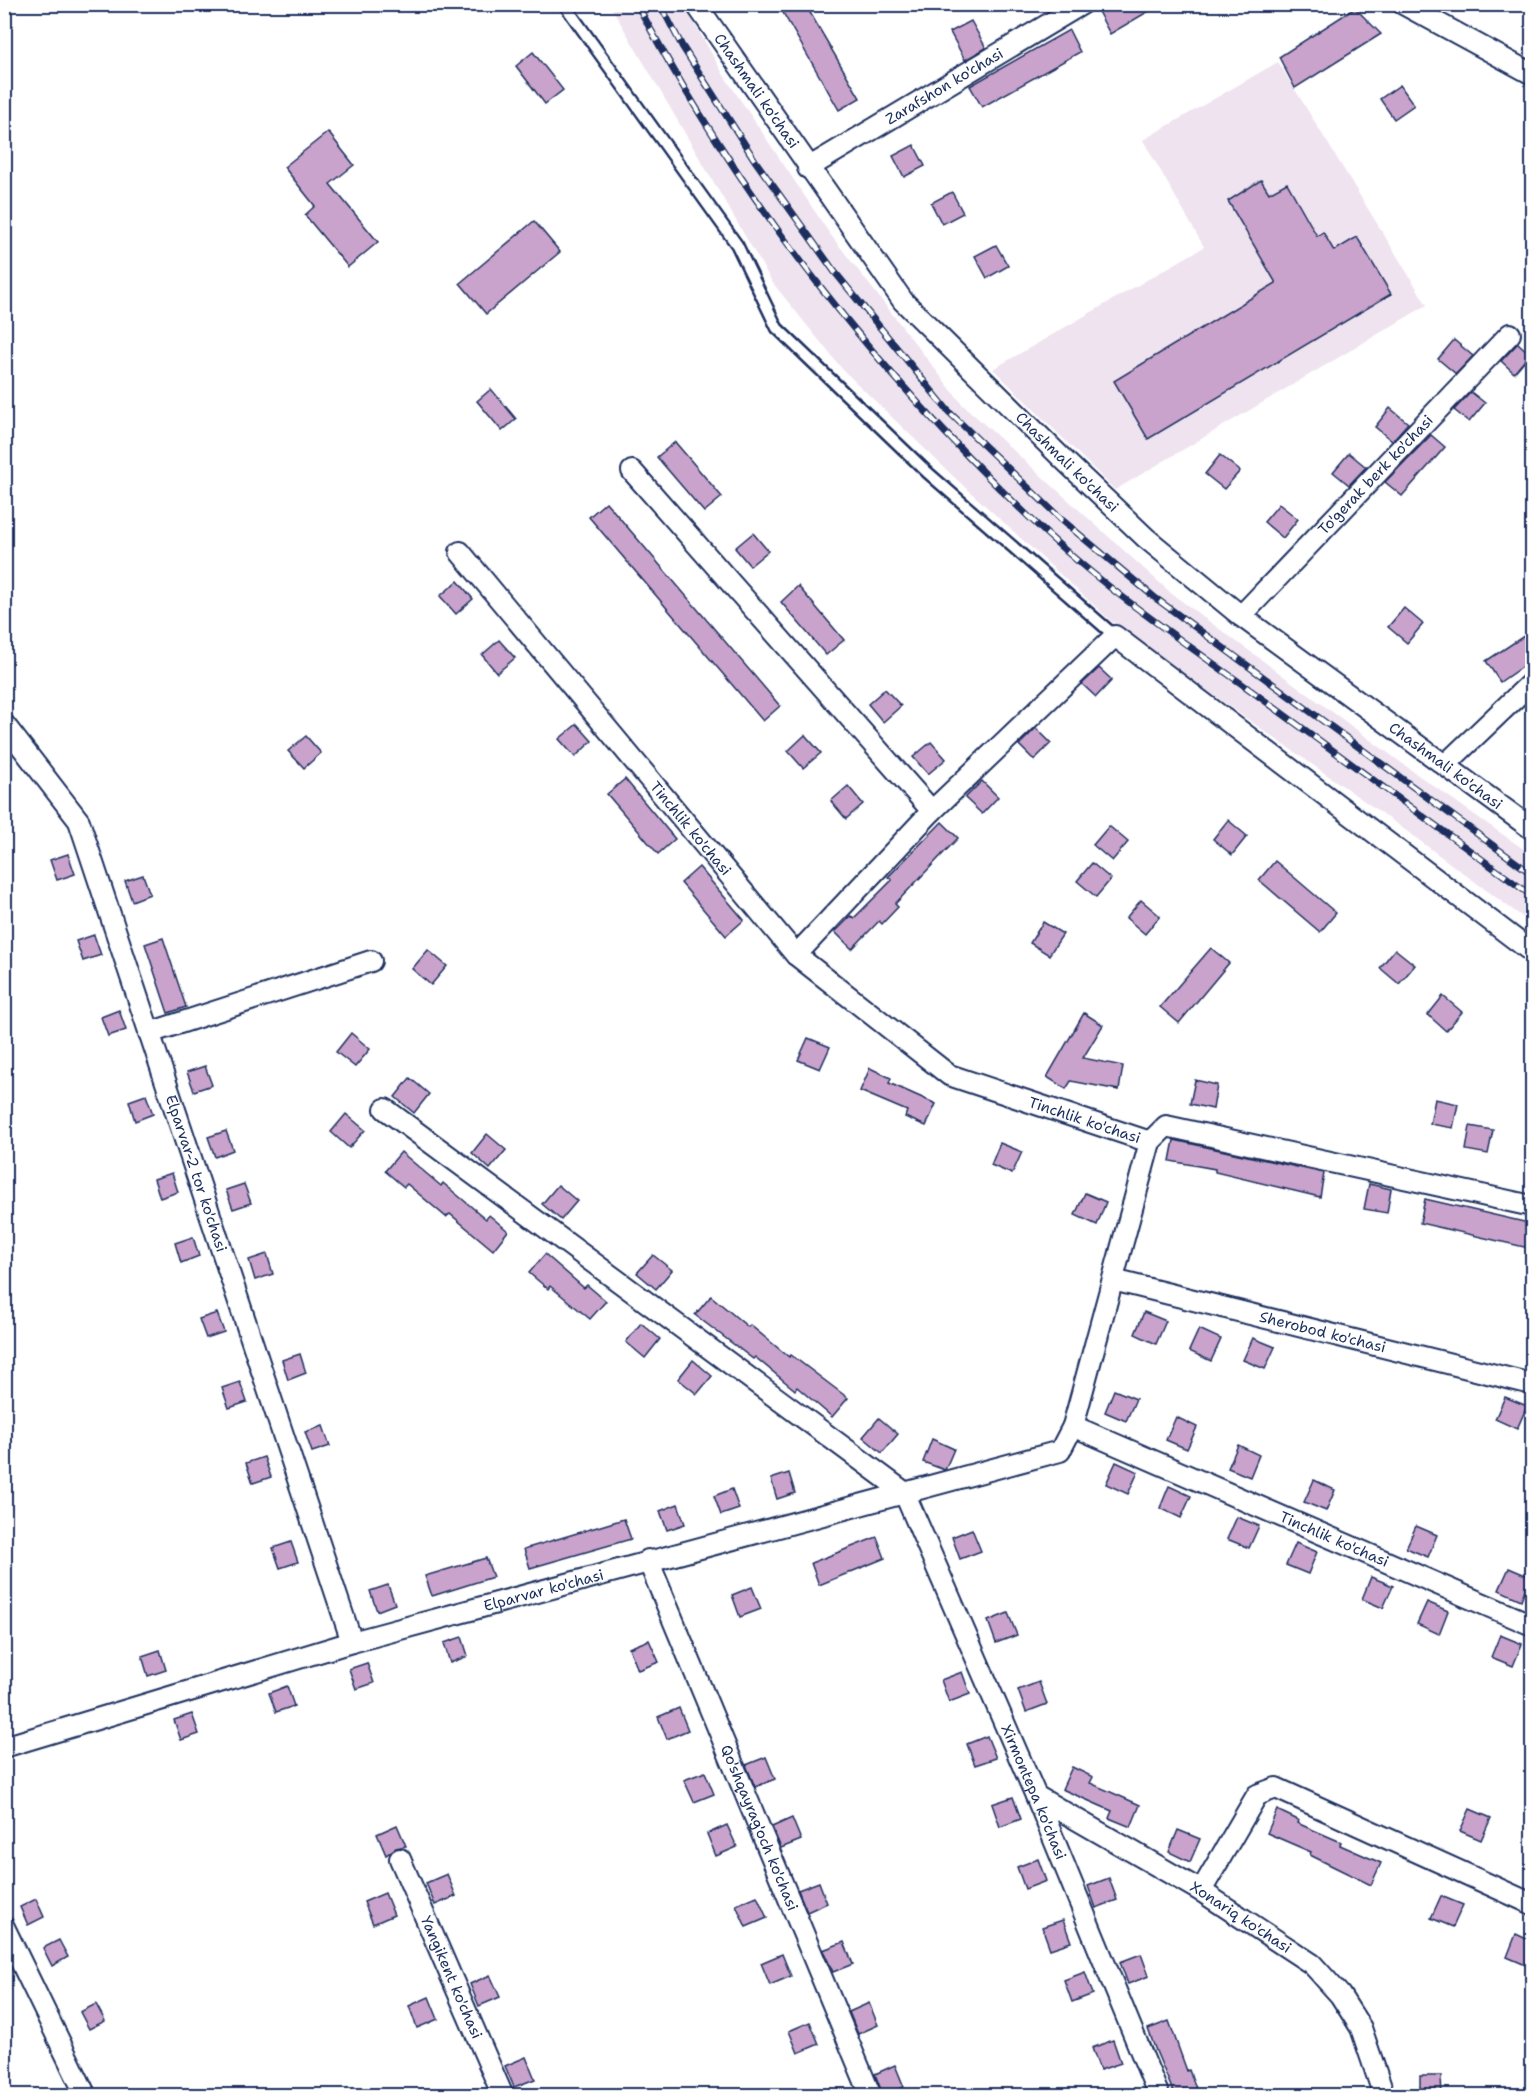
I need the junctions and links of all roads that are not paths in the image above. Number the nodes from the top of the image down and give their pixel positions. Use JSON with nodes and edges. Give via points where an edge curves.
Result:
{"nodes":[{"id":1,"x":564,"y":4,"type":"edge"},
{"id":2,"x":1082,"y":4,"type":"edge"},
{"id":3,"x":1403,"y":4,"type":"edge"},
{"id":4,"x":704,"y":7,"type":"edge"},
{"id":5,"x":1533,"y":75,"type":"edge"},
{"id":6,"x":808,"y":168,"type":"junction"},
{"id":7,"x":1510,"y":334,"type":"dead end"},
{"id":8,"x":632,"y":471,"type":"dead end"},
{"id":9,"x":460,"y":552,"type":"dead end"},
{"id":10,"x":1241,"y":616,"type":"junction"},
{"id":11,"x":1115,"y":636,"type":"junction"},
{"id":12,"x":1533,"y":682,"type":"edge"},
{"id":13,"x":4,"y":724,"type":"edge"},
{"id":14,"x":1444,"y":765,"type":"junction"},
{"id":15,"x":932,"y":811,"type":"junction"},
{"id":16,"x":1533,"y":829,"type":"edge"},
{"id":17,"x":1533,"y":952,"type":"edge"},
{"id":18,"x":796,"y":955,"type":"junction"},
{"id":19,"x":371,"y":961,"type":"dead end"},
{"id":20,"x":150,"y":1033,"type":"junction"},
{"id":21,"x":385,"y":1109,"type":"dead end"},
{"id":22,"x":1150,"y":1142,"type":"junction"},
{"id":23,"x":1533,"y":1206,"type":"edge"},
{"id":24,"x":1113,"y":1280,"type":"junction"},
{"id":25,"x":1533,"y":1384,"type":"edge"},
{"id":26,"x":1073,"y":1426,"type":"junction"},
{"id":27,"x":904,"y":1492,"type":"junction"},
{"id":28,"x":648,"y":1560,"type":"junction"},
{"id":29,"x":1533,"y":1625,"type":"edge"},
{"id":30,"x":352,"y":1642,"type":"junction"},
{"id":31,"x":4,"y":1747,"type":"edge"},
{"id":32,"x":1036,"y":1796,"type":"junction"},
{"id":33,"x":400,"y":1859,"type":"dead end"},
{"id":34,"x":1201,"y":1892,"type":"junction"},
{"id":35,"x":1533,"y":1904,"type":"edge"},
{"id":36,"x":4,"y":1927,"type":"edge"},
{"id":37,"x":12,"y":1959,"type":"edge"},
{"id":38,"x":86,"y":2096,"type":"edge"},
{"id":39,"x":503,"y":2096,"type":"edge"},
{"id":40,"x":871,"y":2096,"type":"edge"},
{"id":41,"x":1159,"y":2096,"type":"edge"},
{"id":42,"x":1384,"y":2096,"type":"edge"}],
"edges":[{"from":1,"to":11,"type":"lane","via":[[737,245],[777,328],[927,472]]},
{"from":2,"to":6,"type":"street","name":"Zarafshon ko'chasi"},
{"from":3,"to":5,"type":"street"},
{"from":4,"to":6,"type":"street","name":"Chashmali ko'chasi"},
{"from":6,"to":10,"type":"street","name":"Chashmali ko'chasi","via":[[903,301],[1146,538]]},
{"from":7,"to":10,"type":"street","name":"To'gerak berk ko'chasi"},
{"from":8,"to":15,"type":"street"},
{"from":9,"to":18,"type":"street","name":"Tinchlik ko'chasi"},
{"from":10,"to":14,"type":"street","name":"Chashmali ko'chasi"},
{"from":11,"to":15,"type":"street"},
{"from":11,"to":17,"type":"street"},
{"from":12,"to":14,"type":"street"},
{"from":13,"to":20,"type":"street","name":"Elparvar-2 tor ko'chasi","via":[[79,821]]},
{"from":14,"to":16,"type":"street","name":"Chashmali ko'chasi"},
{"from":15,"to":18,"type":"street"},
{"from":18,"to":22,"type":"street","name":"Tinchlik ko'chasi","via":[[948,1075]]},
{"from":19,"to":20,"type":"street"},
{"from":20,"to":30,"type":"street","name":"Elparvar-2 tor ko'chasi"},
{"from":21,"to":27,"type":"street"},
{"from":22,"to":23,"type":"street","via":[[1166,1126]]},
{"from":22,"to":24,"type":"street","name":"Tinchlik ko'chasi"},
{"from":24,"to":25,"type":"street","name":"Sherobod ko'chasi"},
{"from":24,"to":26,"type":"street","name":"Tinchlik ko'chasi"},
{"from":26,"to":27,"type":"street","name":"Elparvar ko'chasi","via":[[1060,1451]]},
{"from":26,"to":29,"type":"street","name":"Tinchlik ko'chasi"},
{"from":27,"to":28,"type":"street","name":"Elparvar ko'chasi"},
{"from":27,"to":32,"type":"street","name":"Xirmontepa ko'chasi"},
{"from":28,"to":30,"type":"street","name":"Elparvar ko'chasi"},
{"from":28,"to":40,"type":"street","name":"Qo'shqayrag'och ko'chasi"},
{"from":30,"to":31,"type":"street","name":"Elparvar ko'chasi"},
{"from":32,"to":34,"type":"street","name":"Xonariq ko'chasi"},
{"from":32,"to":41,"type":"street","name":"Xirmontepa ko'chasi"},
{"from":33,"to":39,"type":"street","name":"Yangikent ko'chasi"},
{"from":34,"to":35,"type":"street","via":[[1257,1795],[1276,1788]]},
{"from":34,"to":42,"type":"street","name":"Xonariq ko'chasi","via":[[1312,1964],[1361,2028]]},
{"from":36,"to":37,"type":"street"},
{"from":37,"to":38,"type":"street"}]}
